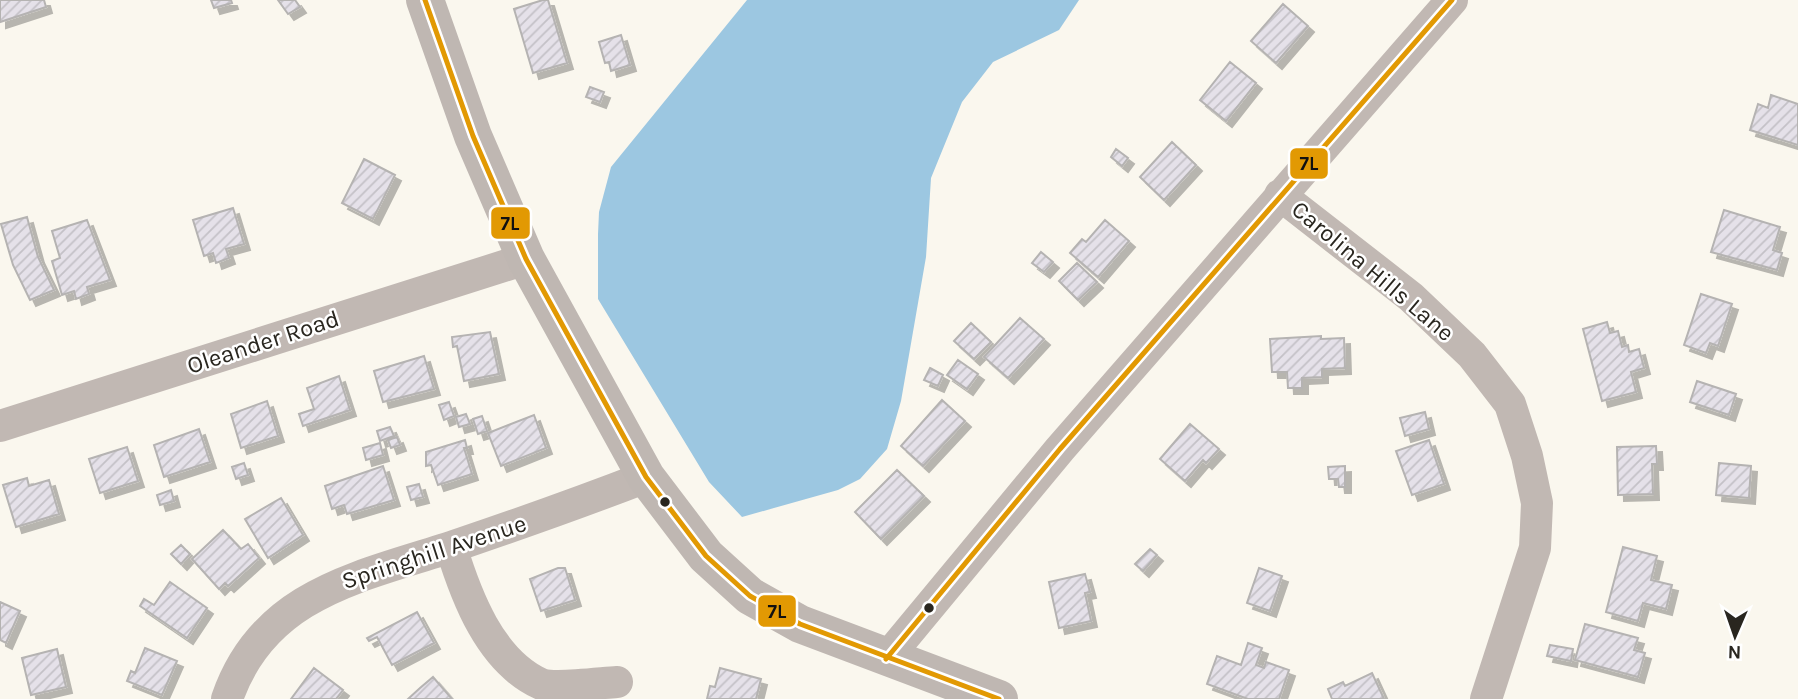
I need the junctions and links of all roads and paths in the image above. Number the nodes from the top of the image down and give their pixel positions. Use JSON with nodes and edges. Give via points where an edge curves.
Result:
{"nodes":[{"id":1,"x":425,"y":0,"type":"edge"},
{"id":2,"x":1452,"y":0,"type":"edge"},
{"id":3,"x":1280,"y":195,"type":"junction"},
{"id":4,"x":526,"y":259,"type":"junction"},
{"id":5,"x":0,"y":426,"type":"edge"},
{"id":6,"x":646,"y":477,"type":"junction"},
{"id":7,"x":452,"y":547,"type":"junction"},
{"id":8,"x":886,"y":659,"type":"junction"},
{"id":9,"x":617,"y":682,"type":"dead end"},
{"id":10,"x":227,"y":699,"type":"edge"},
{"id":11,"x":999,"y":699,"type":"edge"},
{"id":12,"x":1486,"y":699,"type":"edge"}],
"edges":[{"from":1,"to":4,"type":"street","via":[[473,136]]},
{"from":2,"to":3,"type":"street"},
{"from":3,"to":8,"type":"street"},
{"from":3,"to":12,"type":"street","name":"Carolina Hills Lane","via":[[1411,297],[1472,355],[1510,404],[1536,503],[1535,548]]},
{"from":4,"to":5,"type":"street","name":"Oleander Road"},
{"from":4,"to":6,"type":"street"},
{"from":6,"to":7,"type":"street","name":"Springhill Avenue"},
{"from":6,"to":8,"type":"street","via":[[706,555],[750,596],[800,624]]},
{"from":7,"to":9,"type":"street","via":[[486,632],[511,662],[543,685]]},
{"from":7,"to":10,"type":"street","name":"Springhill Avenue","via":[[368,571],[297,606],[271,627]]},
{"from":8,"to":11,"type":"street"}]}
